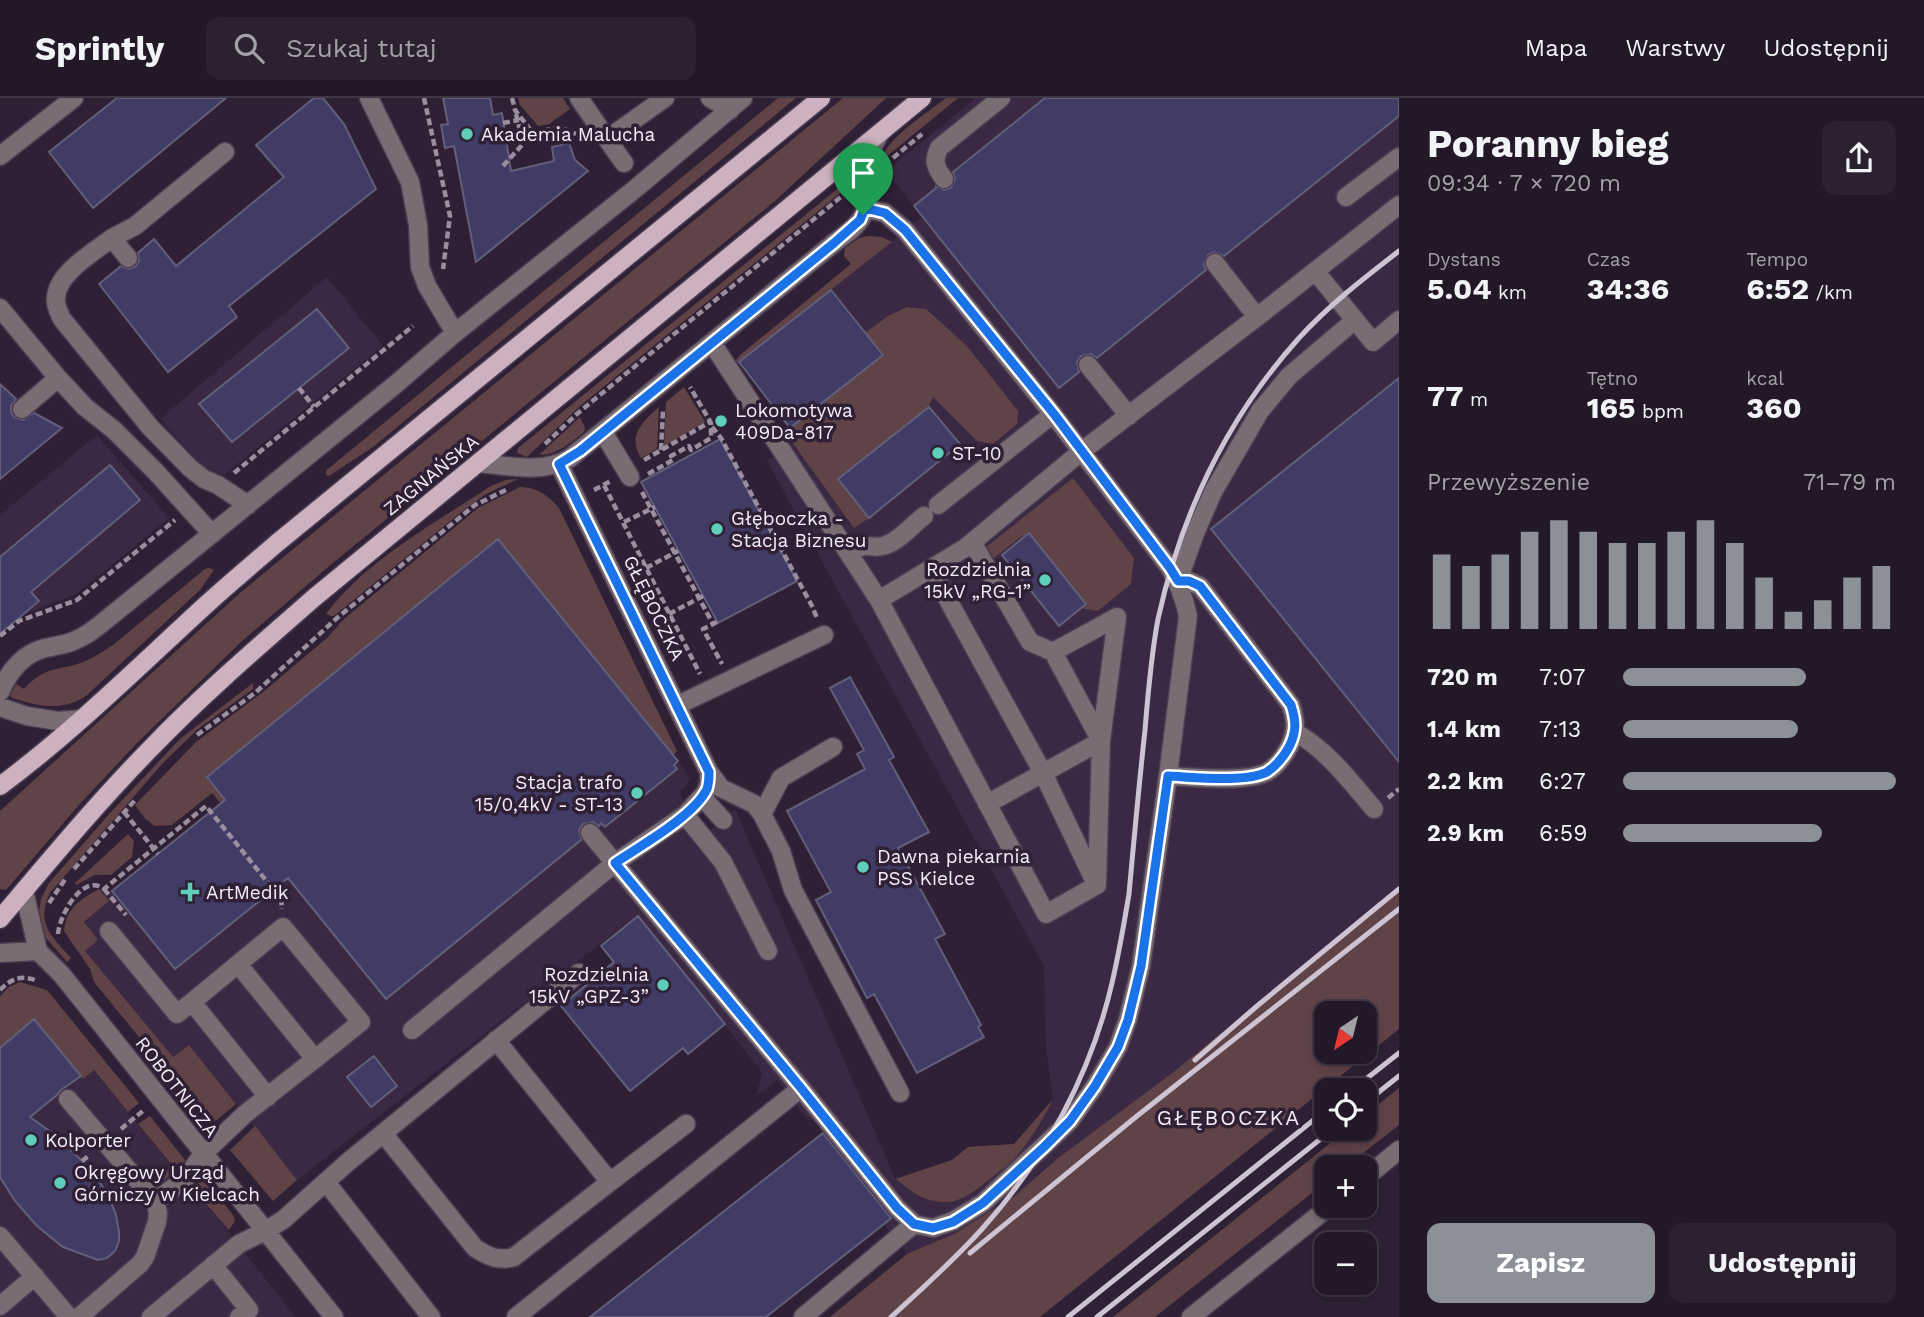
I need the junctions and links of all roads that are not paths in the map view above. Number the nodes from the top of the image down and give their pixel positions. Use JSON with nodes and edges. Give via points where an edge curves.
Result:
{"nodes":[{"id":1,"x":74,"y":98,"type":"edge"},
{"id":2,"x":369,"y":98,"type":"edge"},
{"id":3,"x":579,"y":98,"type":"edge"},
{"id":4,"x":664,"y":98,"type":"edge"},
{"id":5,"x":709,"y":98,"type":"edge"},
{"id":6,"x":821,"y":98,"type":"edge"},
{"id":7,"x":922,"y":98,"type":"edge"},
{"id":8,"x":1001,"y":98,"type":"edge"},
{"id":9,"x":737,"y":104,"type":"edge"},
{"id":10,"x":881,"y":132,"type":"junction"},
{"id":11,"x":607,"y":139,"type":"junction"},
{"id":12,"x":225,"y":152,"type":"dead end"},
{"id":13,"x":0,"y":156,"type":"edge"},
{"id":14,"x":1399,"y":158,"type":"edge"},
{"id":15,"x":624,"y":163,"type":"dead end"},
{"id":16,"x":944,"y":179,"type":"dead end"},
{"id":17,"x":1346,"y":197,"type":"dead end"},
{"id":18,"x":1399,"y":205,"type":"edge"},
{"id":19,"x":865,"y":208,"type":"junction"},
{"id":20,"x":112,"y":238,"type":"junction"},
{"id":21,"x":128,"y":258,"type":"dead end"},
{"id":22,"x":1215,"y":263,"type":"dead end"},
{"id":23,"x":1315,"y":271,"type":"junction"},
{"id":24,"x":0,"y":308,"type":"edge"},
{"id":25,"x":1257,"y":317,"type":"junction"},
{"id":26,"x":1354,"y":320,"type":"junction"},
{"id":27,"x":1399,"y":320,"type":"edge"},
{"id":28,"x":455,"y":333,"type":"junction"},
{"id":29,"x":712,"y":343,"type":"junction"},
{"id":30,"x":1088,"y":365,"type":"dead end"},
{"id":31,"x":58,"y":378,"type":"junction"},
{"id":32,"x":22,"y":409,"type":"dead end"},
{"id":33,"x":1054,"y":414,"type":"junction"},
{"id":34,"x":1129,"y":416,"type":"junction"},
{"id":35,"x":603,"y":432,"type":"junction"},
{"id":36,"x":1082,"y":451,"type":"junction"},
{"id":37,"x":479,"y":463,"type":"junction"},
{"id":38,"x":559,"y":464,"type":"junction"},
{"id":39,"x":639,"y":481,"type":"road end"},
{"id":40,"x":248,"y":505,"type":"junction"},
{"id":41,"x":212,"y":534,"type":"junction"},
{"id":42,"x":972,"y":542,"type":"junction"},
{"id":43,"x":849,"y":554,"type":"junction"},
{"id":44,"x":931,"y":569,"type":"junction"},
{"id":45,"x":1178,"y":581,"type":"junction"},
{"id":46,"x":879,"y":600,"type":"junction"},
{"id":47,"x":824,"y":635,"type":"road end"},
{"id":48,"x":1054,"y":652,"type":"junction"},
{"id":49,"x":0,"y":692,"type":"edge"},
{"id":50,"x":678,"y":705,"type":"junction"},
{"id":51,"x":0,"y":706,"type":"edge"},
{"id":52,"x":82,"y":719,"type":"junction"},
{"id":53,"x":1295,"y":732,"type":"junction"},
{"id":54,"x":1101,"y":741,"type":"junction"},
{"id":55,"x":833,"y":747,"type":"dead end"},
{"id":56,"x":709,"y":772,"type":"junction"},
{"id":57,"x":1043,"y":773,"type":"junction"},
{"id":58,"x":1168,"y":776,"type":"junction"},
{"id":59,"x":0,"y":786,"type":"edge"},
{"id":60,"x":702,"y":797,"type":"junction"},
{"id":61,"x":987,"y":804,"type":"junction"},
{"id":62,"x":1374,"y":809,"type":"dead end"},
{"id":63,"x":762,"y":814,"type":"junction"},
{"id":64,"x":685,"y":815,"type":"junction"},
{"id":65,"x":723,"y":820,"type":"dead end"},
{"id":66,"x":590,"y":833,"type":"dead end"},
{"id":67,"x":615,"y":863,"type":"junction"},
{"id":68,"x":1097,"y":885,"type":"junction"},
{"id":69,"x":24,"y":891,"type":"junction"},
{"id":70,"x":3,"y":909,"type":"edge"},
{"id":71,"x":110,"y":931,"type":"dead end"},
{"id":72,"x":38,"y":951,"type":"junction"},
{"id":73,"x":768,"y":951,"type":"dead end"},
{"id":74,"x":0,"y":953,"type":"edge"},
{"id":75,"x":238,"y":964,"type":"junction"},
{"id":76,"x":579,"y":973,"type":"dead end"},
{"id":77,"x":192,"y":1002,"type":"junction"},
{"id":78,"x":412,"y":1030,"type":"dead end"},
{"id":79,"x":496,"y":1040,"type":"junction"},
{"id":80,"x":315,"y":1059,"type":"junction"},
{"id":81,"x":801,"y":1088,"type":"junction"},
{"id":82,"x":900,"y":1093,"type":"dead end"},
{"id":83,"x":268,"y":1097,"type":"junction"},
{"id":84,"x":68,"y":1099,"type":"dead end"},
{"id":85,"x":686,"y":1124,"type":"dead end"},
{"id":86,"x":383,"y":1133,"type":"junction"},
{"id":87,"x":1399,"y":1150,"type":"edge"},
{"id":88,"x":203,"y":1154,"type":"junction"},
{"id":89,"x":1377,"y":1168,"type":"edge"},
{"id":90,"x":610,"y":1181,"type":"junction"},
{"id":91,"x":326,"y":1182,"type":"junction"},
{"id":92,"x":155,"y":1201,"type":"junction"},
{"id":93,"x":1315,"y":1218,"type":"edge"},
{"id":94,"x":914,"y":1224,"type":"junction"},
{"id":95,"x":265,"y":1231,"type":"junction"},
{"id":96,"x":0,"y":1236,"type":"edge"},
{"id":97,"x":213,"y":1265,"type":"junction"},
{"id":98,"x":34,"y":1276,"type":"junction"},
{"id":99,"x":0,"y":1306,"type":"edge"},
{"id":100,"x":69,"y":1317,"type":"edge"},
{"id":101,"x":79,"y":1317,"type":"edge"},
{"id":102,"x":151,"y":1317,"type":"edge"},
{"id":103,"x":239,"y":1317,"type":"edge"},
{"id":104,"x":334,"y":1317,"type":"edge"},
{"id":105,"x":430,"y":1317,"type":"edge"},
{"id":106,"x":516,"y":1317,"type":"edge"},
{"id":107,"x":803,"y":1317,"type":"edge"},
{"id":108,"x":1191,"y":1317,"type":"edge"}],
"edges":[{"from":1,"to":13,"type":"street"},
{"from":2,"to":28,"type":"street","via":[[410,181],[420,267]]},
{"from":3,"to":11,"type":"street"},
{"from":4,"to":11,"type":"street"},
{"from":5,"to":9,"type":"street"},
{"from":6,"to":52,"type":"main road","via":[[277,544]]},
{"from":7,"to":10,"type":"main road","name":"ZAGNAŃSKA"},
{"from":8,"to":16,"type":"street","via":[[939,148],[934,158]]},
{"from":9,"to":28,"type":"street"},
{"from":10,"to":19,"type":"street","via":[[870,154]]},
{"from":10,"to":37,"type":"main road","name":"ZAGNAŃSKA"},
{"from":11,"to":15,"type":"street"},
{"from":12,"to":20,"type":"street","via":[[135,226]]},
{"from":14,"to":17,"type":"street"},
{"from":18,"to":23,"type":"street"},
{"from":19,"to":29,"type":"street","via":[[851,229]]},
{"from":19,"to":33,"type":"street","via":[[885,213],[905,230]]},
{"from":20,"to":21,"type":"street"},
{"from":20,"to":40,"type":"street","via":[[62,279],[56,298],[62,320],[190,468]]},
{"from":22,"to":25,"type":"street"},
{"from":23,"to":25,"type":"street"},
{"from":23,"to":26,"type":"street"},
{"from":24,"to":31,"type":"street"},
{"from":25,"to":34,"type":"street"},
{"from":26,"to":27,"type":"street","via":[[1373,342]]},
{"from":26,"to":45,"type":"street","via":[[1289,376],[1260,411],[1213,492]]},
{"from":28,"to":40,"type":"street"},
{"from":29,"to":35,"type":"street"},
{"from":29,"to":43,"type":"street"},
{"from":30,"to":34,"type":"street"},
{"from":31,"to":32,"type":"street"},
{"from":31,"to":41,"type":"street","via":[[156,472]]},
{"from":33,"to":36,"type":"street"},
{"from":33,"to":43,"type":"street","via":[[892,542],[858,547]]},
{"from":34,"to":36,"type":"street"},
{"from":35,"to":38,"type":"street"},
{"from":35,"to":39,"type":"street"},
{"from":36,"to":42,"type":"street"},
{"from":36,"to":45,"type":"street"},
{"from":37,"to":38,"type":"street","via":[[538,468]]},
{"from":37,"to":69,"type":"main road","name":"ZAGNAŃSKA","via":[[231,670],[151,747]]},
{"from":38,"to":50,"type":"street","name":"GŁĘBOCZKA"},
{"from":40,"to":41,"type":"street"},
{"from":41,"to":49,"type":"street","via":[[90,632],[72,642],[43,648],[13,666]]},
{"from":42,"to":44,"type":"street"},
{"from":42,"to":48,"type":"street","via":[[1030,642]]},
{"from":43,"to":46,"type":"street"},
{"from":44,"to":46,"type":"street"},
{"from":44,"to":57,"type":"street"},
{"from":45,"to":53,"type":"street","via":[[1200,586],[1291,705]]},
{"from":45,"to":58,"type":"street","via":[[1188,616]]},
{"from":46,"to":61,"type":"street"},
{"from":47,"to":50,"type":"street"},
{"from":48,"to":54,"type":"street"},
{"from":48,"to":54,"type":"street","via":[[1117,617]]},
{"from":50,"to":56,"type":"street","name":"GŁĘBOCZKA"},
{"from":51,"to":52,"type":"street","via":[[58,721]]},
{"from":52,"to":59,"type":"main road"},
{"from":53,"to":58,"type":"street","via":[[1278,762],[1254,776]]},
{"from":53,"to":62,"type":"street","via":[[1340,768]]},
{"from":54,"to":57,"type":"street"},
{"from":54,"to":68,"type":"street"},
{"from":55,"to":63,"type":"street","via":[[782,778]]},
{"from":56,"to":60,"type":"street"},
{"from":56,"to":63,"type":"street","via":[[721,788],[754,804]]},
{"from":57,"to":61,"type":"street"},
{"from":57,"to":68,"type":"street"},
{"from":58,"to":94,"type":"street","via":[[1141,966],[1118,1047],[1070,1121],[983,1203],[953,1222],[933,1228]]},
{"from":60,"to":64,"type":"street"},
{"from":60,"to":65,"type":"street"},
{"from":61,"to":68,"type":"street","via":[[1046,914]]},
{"from":63,"to":82,"type":"street","via":[[781,851],[793,890]]},
{"from":64,"to":67,"type":"street"},
{"from":64,"to":73,"type":"street","via":[[723,862]]},
{"from":66,"to":67,"type":"street"},
{"from":67,"to":78,"type":"street"},
{"from":67,"to":81,"type":"street"},
{"from":69,"to":70,"type":"main road","name":"ZAGNAŃSKA"},
{"from":69,"to":72,"type":"street"},
{"from":71,"to":77,"type":"street","via":[[177,1014]]},
{"from":72,"to":74,"type":"street"},
{"from":72,"to":88,"type":"street","name":"ROBOTNICZA"},
{"from":75,"to":77,"type":"street"},
{"from":75,"to":80,"type":"street"},
{"from":75,"to":80,"type":"street","via":[[283,927],[361,1022]]},
{"from":76,"to":79,"type":"street"},
{"from":77,"to":83,"type":"street"},
{"from":79,"to":86,"type":"street"},
{"from":79,"to":90,"type":"street"},
{"from":80,"to":83,"type":"street"},
{"from":81,"to":94,"type":"street"},
{"from":81,"to":106,"type":"street"},
{"from":83,"to":88,"type":"street"},
{"from":84,"to":92,"type":"street"},
{"from":85,"to":90,"type":"street"},
{"from":86,"to":90,"type":"street","via":[[475,1248],[488,1257],[514,1256]]},
{"from":86,"to":91,"type":"street"},
{"from":87,"to":89,"type":"street"},
{"from":88,"to":92,"type":"street","via":[[185,1179]]},
{"from":88,"to":95,"type":"street","name":"ROBOTNICZA"},
{"from":91,"to":95,"type":"street"},
{"from":91,"to":105,"type":"street"},
{"from":92,"to":101,"type":"street","via":[[157,1222],[145,1257]]},
{"from":93,"to":108,"type":"street"},
{"from":94,"to":107,"type":"street"},
{"from":95,"to":97,"type":"street"},
{"from":95,"to":104,"type":"street","name":"ROBOTNICZA"},
{"from":96,"to":98,"type":"street"},
{"from":97,"to":102,"type":"street"},
{"from":97,"to":103,"type":"street","via":[[249,1310]]},
{"from":98,"to":99,"type":"street"},
{"from":98,"to":100,"type":"street"}]}
